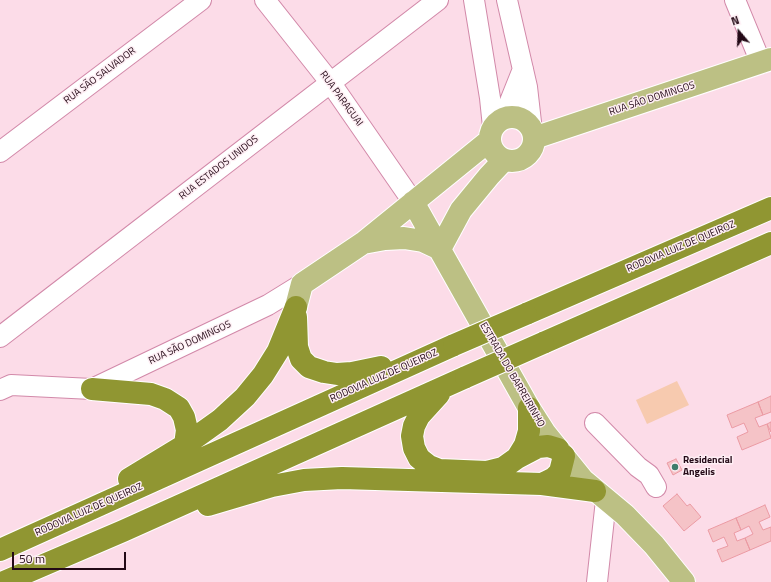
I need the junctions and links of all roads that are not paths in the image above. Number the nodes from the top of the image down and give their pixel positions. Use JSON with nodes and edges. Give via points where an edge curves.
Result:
{"nodes":[{"id":1,"x":201,"y":0,"type":"edge"},
{"id":2,"x":265,"y":0,"type":"edge"},
{"id":3,"x":438,"y":0,"type":"edge"},
{"id":4,"x":474,"y":0,"type":"edge"},
{"id":5,"x":507,"y":0,"type":"edge"},
{"id":6,"x":735,"y":0,"type":"edge"},
{"id":7,"x":766,"y":61,"type":"edge"},
{"id":8,"x":523,"y":69,"type":"junction"},
{"id":9,"x":330,"y":82,"type":"junction"},
{"id":10,"x":495,"y":129,"type":"junction"},
{"id":11,"x":533,"y":134,"type":"junction"},
{"id":12,"x":0,"y":152,"type":"edge"},
{"id":13,"x":504,"y":160,"type":"junction"},
{"id":14,"x":413,"y":202,"type":"junction"},
{"id":15,"x":771,"y":208,"type":"edge"},
{"id":16,"x":363,"y":243,"type":"junction"},
{"id":17,"x":771,"y":243,"type":"edge"},
{"id":18,"x":440,"y":249,"type":"junction"},
{"id":19,"x":302,"y":284,"type":"junction"},
{"id":20,"x":296,"y":307,"type":"junction"},
{"id":21,"x":0,"y":337,"type":"edge"},
{"id":22,"x":421,"y":358,"type":"junction"},
{"id":23,"x":457,"y":381,"type":"junction"},
{"id":24,"x":4,"y":382,"type":"edge"},
{"id":25,"x":92,"y":389,"type":"junction"},
{"id":26,"x":529,"y":408,"type":"junction"},
{"id":27,"x":595,"y":423,"type":"dead end"},
{"id":28,"x":185,"y":445,"type":"junction"},
{"id":29,"x":561,"y":453,"type":"junction"},
{"id":30,"x":517,"y":458,"type":"junction"},
{"id":31,"x":542,"y":484,"type":"junction"},
{"id":32,"x":656,"y":487,"type":"dead end"},
{"id":33,"x":600,"y":495,"type":"junction"},
{"id":34,"x":47,"y":530,"type":"junction"},
{"id":35,"x":123,"y":531,"type":"junction"},
{"id":36,"x":0,"y":550,"type":"edge"},
{"id":37,"x":4,"y":582,"type":"edge"},
{"id":38,"x":597,"y":582,"type":"edge"},
{"id":39,"x":684,"y":582,"type":"edge"}],
"edges":[{"from":1,"to":12,"type":"street","name":"RUA SÃO SALVADOR"},
{"from":2,"to":9,"type":"street","name":"RUA PARAGUAI"},
{"from":3,"to":9,"type":"street","name":"RUA ESTADOS UNIDOS"},
{"from":4,"to":10,"type":"street"},
{"from":5,"to":8,"type":"street"},
{"from":6,"to":7,"type":"street"},
{"from":7,"to":11,"type":"main road","name":"RUA SÃO DOMINGOS"},
{"from":8,"to":10,"type":"street"},
{"from":8,"to":11,"type":"street"},
{"from":9,"to":14,"type":"street","name":"RUA PARAGUAI"},
{"from":9,"to":21,"type":"street","name":"RUA ESTADOS UNIDOS"},
{"from":10,"to":11,"type":"main road","via":[[517,118],[524,120]]},
{"from":10,"to":13,"type":"main road","via":[[494,152]]},
{"from":10,"to":14,"type":"main road","name":"RUA SÃO DOMINGOS"},
{"from":11,"to":13,"type":"main road","via":[[533,145],[525,157]]},
{"from":13,"to":18,"type":"main road","via":[[466,204]]},
{"from":14,"to":16,"type":"main road","name":"RUA SÃO DOMINGOS"},
{"from":14,"to":18,"type":"main road","name":"ESTRADA DO BARREIRINHO"},
{"from":15,"to":22,"type":"highway","name":"RODOVIA LUIZ DE QUEIROZ","bridge":true},
{"from":16,"to":18,"type":"main road","name":"RUA SÃO DOMINGOS","via":[[404,238],[423,241]]},
{"from":16,"to":19,"type":"main road","name":"RUA SÃO DOMINGOS"},
{"from":17,"to":23,"type":"highway","bridge":true},
{"from":18,"to":26,"type":"main road","name":"ESTRADA DO BARREIRINHO"},
{"from":19,"to":20,"type":"main road"},
{"from":19,"to":25,"type":"street","name":"RUA SÃO DOMINGOS","via":[[268,306]]},
{"from":20,"to":22,"type":"highway","via":[[297,347],[301,359],[309,367],[324,372],[352,373]]},
{"from":20,"to":28,"type":"highway","via":[[278,351],[263,375],[245,397],[220,420]]},
{"from":22,"to":34,"type":"highway","name":"RODOVIA LUIZ DE QUEIROZ"},
{"from":23,"to":30,"type":"highway","via":[[426,406],[414,426],[412,436],[419,458],[439,470],[487,472],[503,468]]},
{"from":23,"to":35,"type":"highway"},
{"from":24,"to":25,"type":"street","name":"RUA SÃO DOMINGOS"},
{"from":25,"to":28,"type":"highway","via":[[151,394],[165,399],[178,408],[184,417],[187,430]]},
{"from":26,"to":29,"type":"main road","name":"ESTRADA DO BARREIRINHO"},
{"from":26,"to":30,"type":"highway","via":[[529,432]]},
{"from":27,"to":32,"type":"street","via":[[649,475]]},
{"from":28,"to":34,"type":"highway"},
{"from":29,"to":30,"type":"highway","via":[[548,446],[538,447]]},
{"from":29,"to":31,"type":"highway","via":[[560,472]]},
{"from":29,"to":33,"type":"main road","name":"ESTRADA DO BARREIRINHO"},
{"from":31,"to":33,"type":"highway","via":[[569,486]]},
{"from":31,"to":35,"type":"highway","via":[[342,478],[304,480],[272,486]]},
{"from":33,"to":38,"type":"street"},
{"from":33,"to":39,"type":"main road","name":"ESTRADA DO BARREIRINHO","via":[[625,515],[654,545]]},
{"from":34,"to":36,"type":"highway","name":"RODOVIA LUIZ DE QUEIROZ"},
{"from":35,"to":37,"type":"highway"}]}
